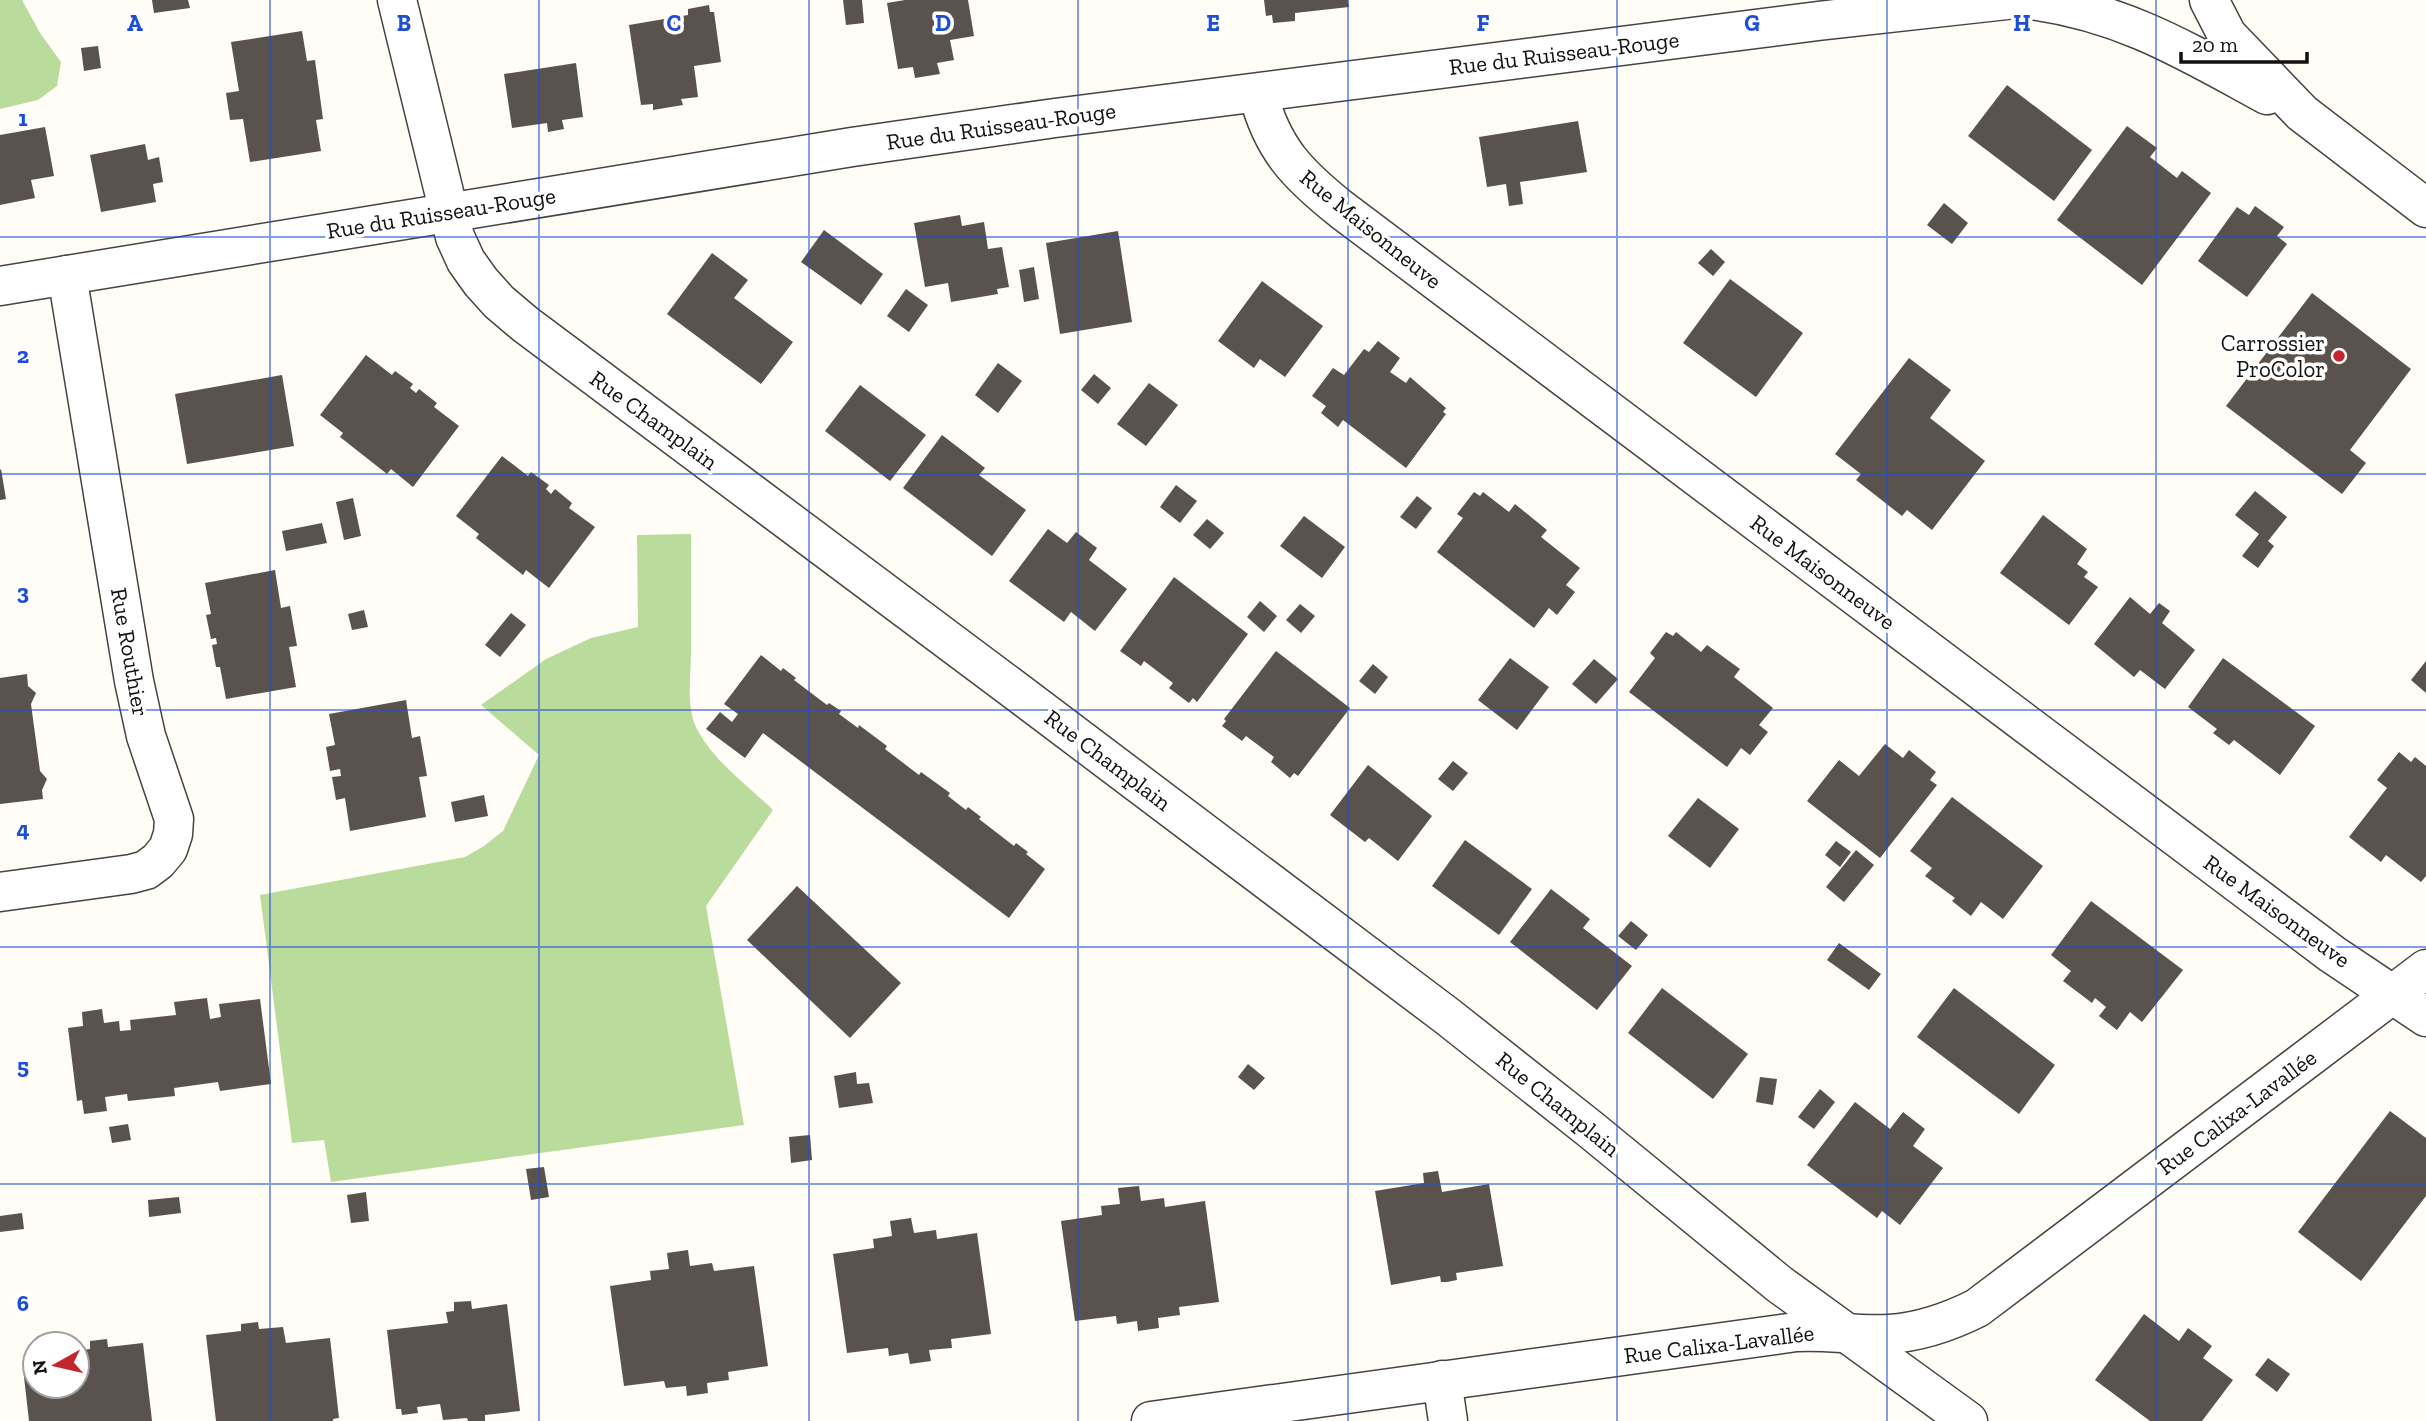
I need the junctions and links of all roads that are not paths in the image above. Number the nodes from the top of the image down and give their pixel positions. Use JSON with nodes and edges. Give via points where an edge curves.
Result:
{"nodes":[{"id":1,"x":397,"y":0,"type":"edge"},
{"id":2,"x":2007,"y":0,"type":"edge"},
{"id":3,"x":2031,"y":0,"type":"edge"},
{"id":4,"x":2209,"y":0,"type":"edge"},
{"id":5,"x":1813,"y":10,"type":"edge"},
{"id":6,"x":1258,"y":93,"type":"junction"},
{"id":7,"x":2302,"y":113,"type":"junction"},
{"id":8,"x":2426,"y":208,"type":"edge"},
{"id":9,"x":447,"y":213,"type":"junction"},
{"id":10,"x":67,"y":275,"type":"junction"},
{"id":11,"x":0,"y":286,"type":"edge"},
{"id":12,"x":0,"y":892,"type":"edge"},
{"id":13,"x":2426,"y":969,"type":"edge"},
{"id":14,"x":2393,"y":995,"type":"junction"},
{"id":15,"x":2426,"y":1017,"type":"edge"},
{"id":16,"x":1844,"y":1332,"type":"junction"},
{"id":17,"x":1442,"y":1380,"type":"junction"},
{"id":18,"x":1151,"y":1421,"type":"edge"},
{"id":19,"x":1448,"y":1421,"type":"edge"},
{"id":20,"x":1968,"y":1421,"type":"edge"}],
"edges":[{"from":1,"to":9,"type":"street","name":"Rue Champlain"},
{"from":2,"to":5,"type":"street","name":"Rue du Ruisseau-Rouge"},
{"from":3,"to":7,"type":"street","via":[[2082,9],[2141,28]]},
{"from":4,"to":7,"type":"street","via":[[2227,35]]},
{"from":5,"to":6,"type":"street","name":"Rue du Ruisseau-Rouge"},
{"from":6,"to":9,"type":"street","name":"Rue du Ruisseau-Rouge","via":[[852,147]]},
{"from":6,"to":14,"type":"street","name":"Rue Maisonneuve","via":[[1283,154],[1342,210],[2332,954]]},
{"from":7,"to":8,"type":"street"},
{"from":9,"to":10,"type":"street","name":"Rue du Ruisseau-Rouge"},
{"from":9,"to":16,"type":"street","name":"Rue Champlain","via":[[466,261],[524,324],[1447,1016]]},
{"from":10,"to":11,"type":"street","name":"Rue du Ruisseau-Rouge"},
{"from":10,"to":12,"type":"street","name":"Rue Routhier","via":[[139,709],[170,804],[173,834],[168,849],[146,870]]},
{"from":13,"to":14,"type":"street","name":"Rue Calixa-Lavallée"},
{"from":14,"to":15,"type":"street","name":"Rue Maisonneuve"},
{"from":14,"to":16,"type":"street","name":"Rue Calixa-Lavallée","via":[[1977,1308],[1912,1331]]},
{"from":16,"to":17,"type":"street","name":"Rue Calixa-Lavallée","via":[[1796,1332]]},
{"from":16,"to":20,"type":"street","name":"Rue Champlain"},
{"from":17,"to":18,"type":"street","name":"Rue Calixa-Lavallée"},
{"from":17,"to":19,"type":"street"}]}
